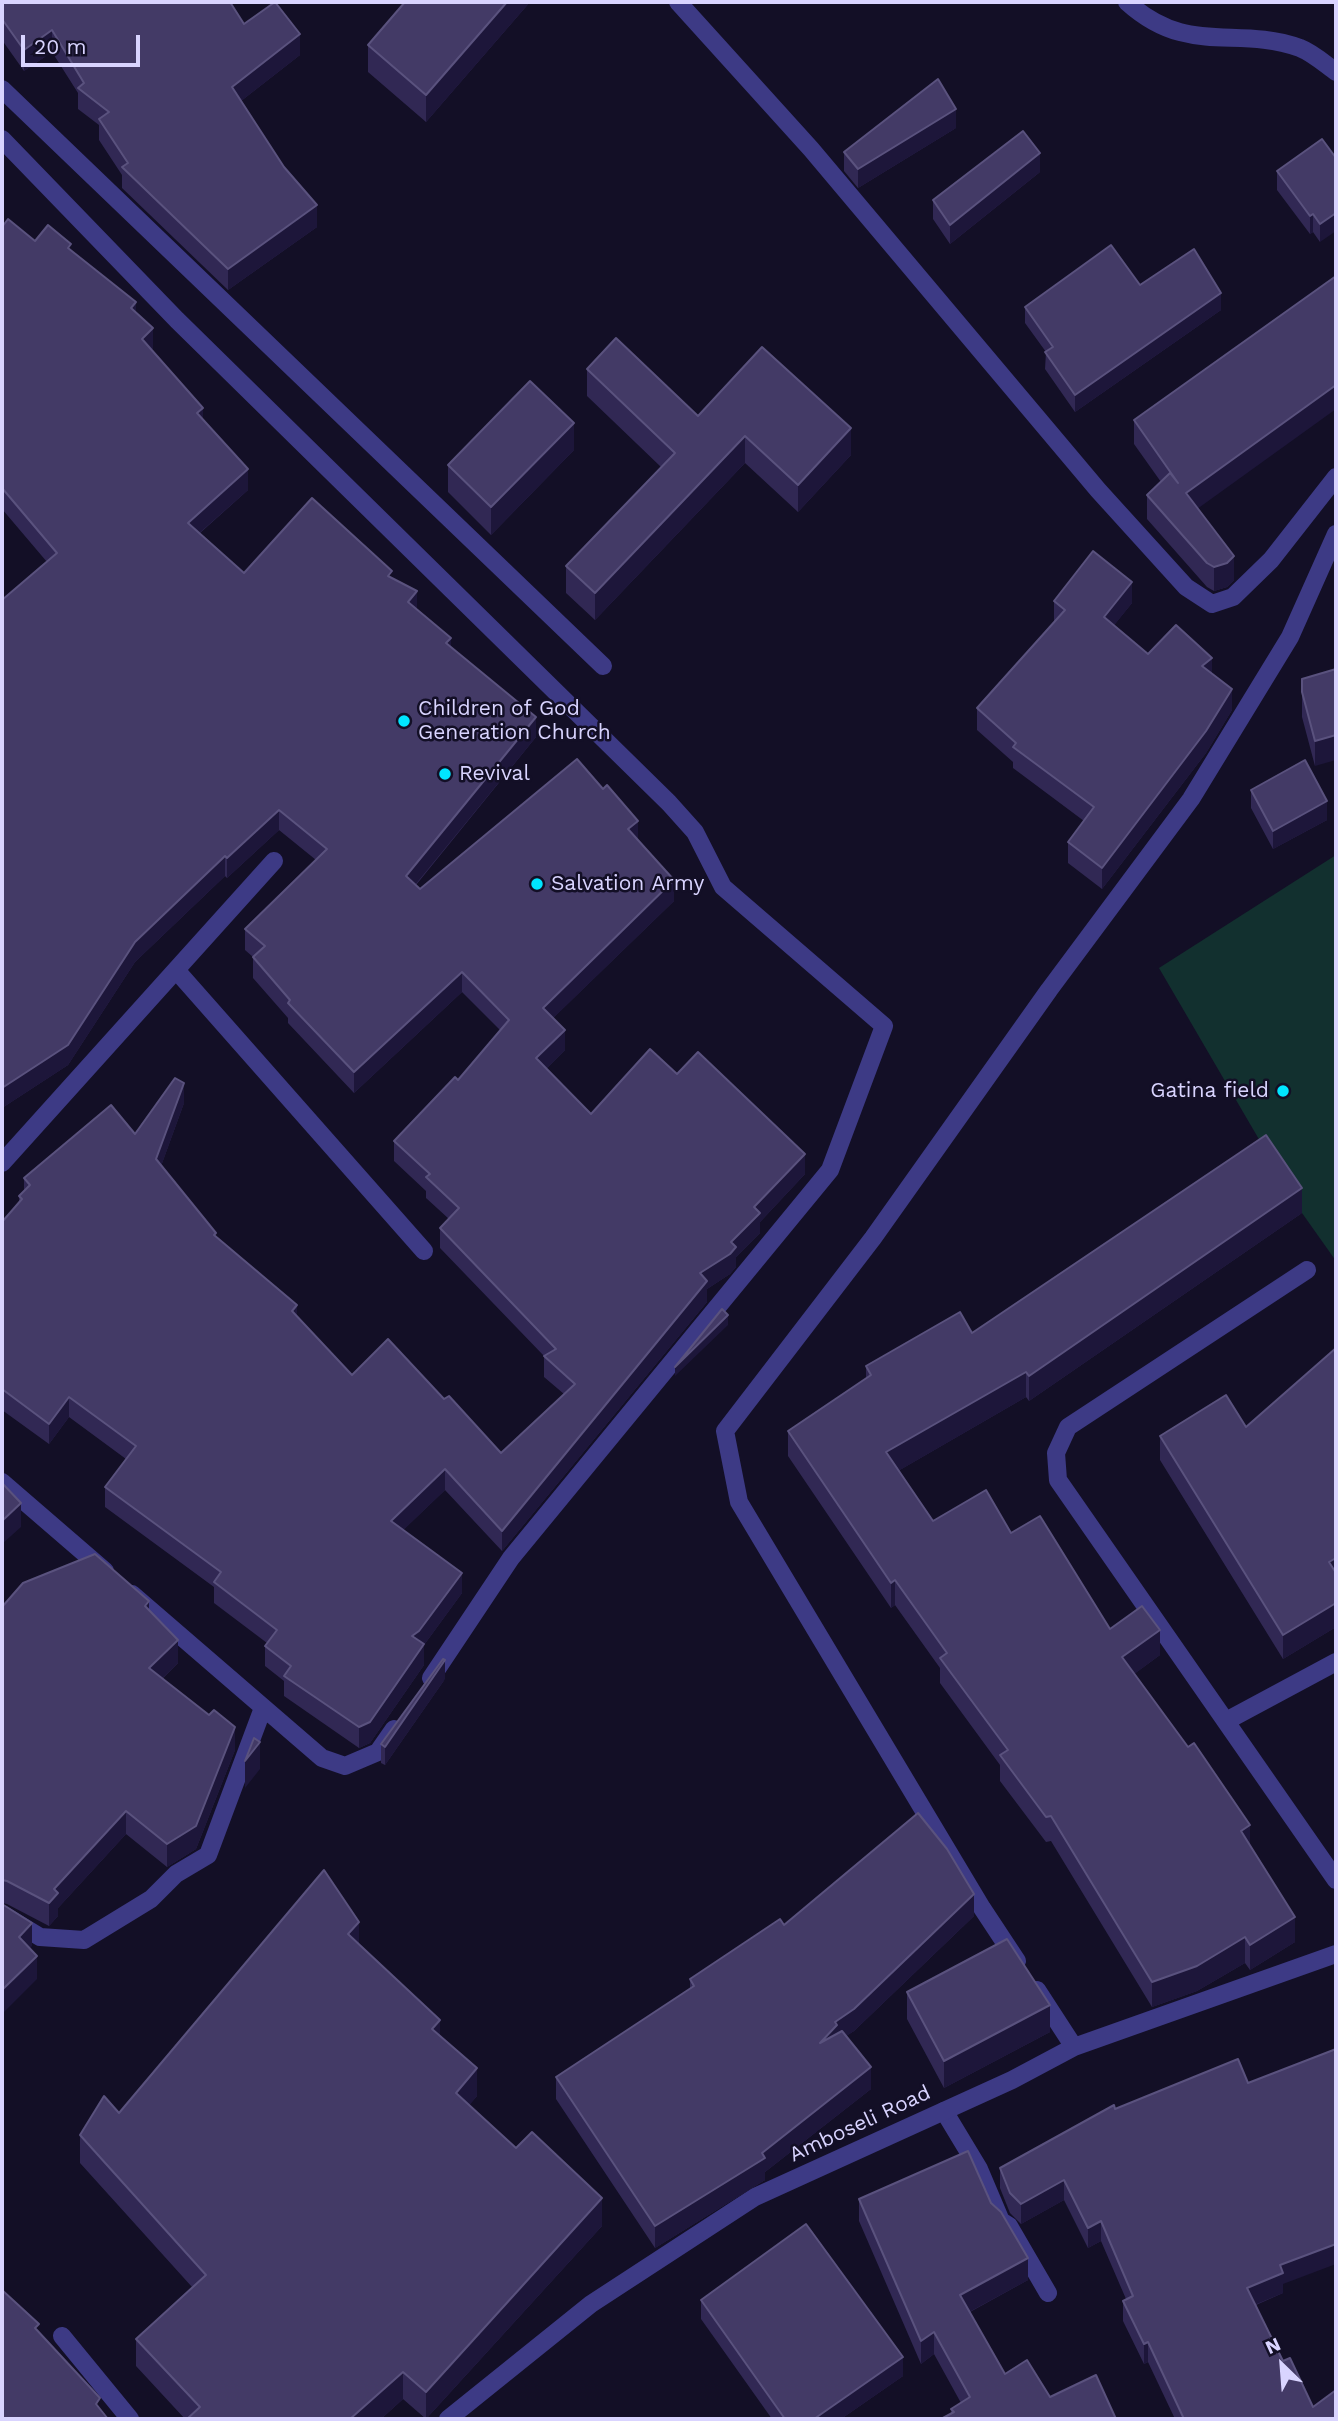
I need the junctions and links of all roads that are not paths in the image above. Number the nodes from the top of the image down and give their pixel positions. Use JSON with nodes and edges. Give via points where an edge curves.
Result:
{"nodes":[{"id":1,"x":678,"y":2,"type":"edge"},
{"id":2,"x":1127,"y":2,"type":"edge"},
{"id":3,"x":1336,"y":72,"type":"edge"},
{"id":4,"x":2,"y":89,"type":"edge"},
{"id":5,"x":2,"y":139,"type":"edge"},
{"id":6,"x":1336,"y":477,"type":"edge"},
{"id":7,"x":1336,"y":534,"type":"edge"},
{"id":8,"x":603,"y":666,"type":"dead end"},
{"id":9,"x":274,"y":861,"type":"dead end"},
{"id":10,"x":176,"y":970,"type":"junction"},
{"id":11,"x":2,"y":1163,"type":"edge"},
{"id":12,"x":424,"y":1251,"type":"dead end"},
{"id":13,"x":1307,"y":1270,"type":"dead end"},
{"id":14,"x":2,"y":1482,"type":"edge"},
{"id":15,"x":1336,"y":1662,"type":"edge"},
{"id":16,"x":421,"y":1692,"type":"edge"},
{"id":17,"x":263,"y":1708,"type":"junction"},
{"id":18,"x":405,"y":1714,"type":"edge"},
{"id":19,"x":1228,"y":1720,"type":"junction"},
{"id":20,"x":1336,"y":1880,"type":"edge"},
{"id":21,"x":2,"y":1914,"type":"edge"},
{"id":22,"x":1336,"y":1954,"type":"edge"},
{"id":23,"x":1074,"y":2047,"type":"junction"},
{"id":24,"x":944,"y":2111,"type":"junction"},
{"id":25,"x":1048,"y":2292,"type":"dead end"},
{"id":26,"x":62,"y":2336,"type":"dead end"},
{"id":27,"x":130,"y":2419,"type":"edge"},
{"id":28,"x":448,"y":2419,"type":"edge"}],
"edges":[{"from":1,"to":6,"type":"street","via":[[811,149],[1098,490],[1186,587],[1212,604],[1233,597],[1271,560]]},
{"from":2,"to":3,"type":"street","via":[[1184,35],[1212,40],[1255,38],[1302,49]]},
{"from":4,"to":8,"type":"street"},
{"from":5,"to":16,"type":"street","via":[[177,320],[669,803],[695,832],[723,887],[884,1026],[830,1170],[511,1558]]},
{"from":7,"to":23,"type":"street","via":[[1290,637],[1191,799],[1049,989],[873,1238],[725,1431],[739,1502],[982,1908]]},
{"from":9,"to":10,"type":"street"},
{"from":10,"to":11,"type":"street"},
{"from":10,"to":12,"type":"street"},
{"from":13,"to":19,"type":"street","via":[[1068,1427],[1056,1453],[1058,1480]]},
{"from":14,"to":17,"type":"street"},
{"from":15,"to":19,"type":"street"},
{"from":17,"to":18,"type":"street","via":[[322,1758],[345,1766],[378,1752]]},
{"from":17,"to":21,"type":"street","via":[[208,1855],[176,1874],[151,1899],[84,1940],[40,1937]]},
{"from":19,"to":20,"type":"street"},
{"from":22,"to":23,"type":"street","name":"Amboseli Road"},
{"from":23,"to":24,"type":"street","name":"Amboseli Road"},
{"from":24,"to":25,"type":"street","via":[[979,2169],[1001,2221],[1009,2226]]},
{"from":24,"to":28,"type":"street","name":"Amboseli Road","via":[[755,2197],[592,2304]]},
{"from":26,"to":27,"type":"street"}]}
